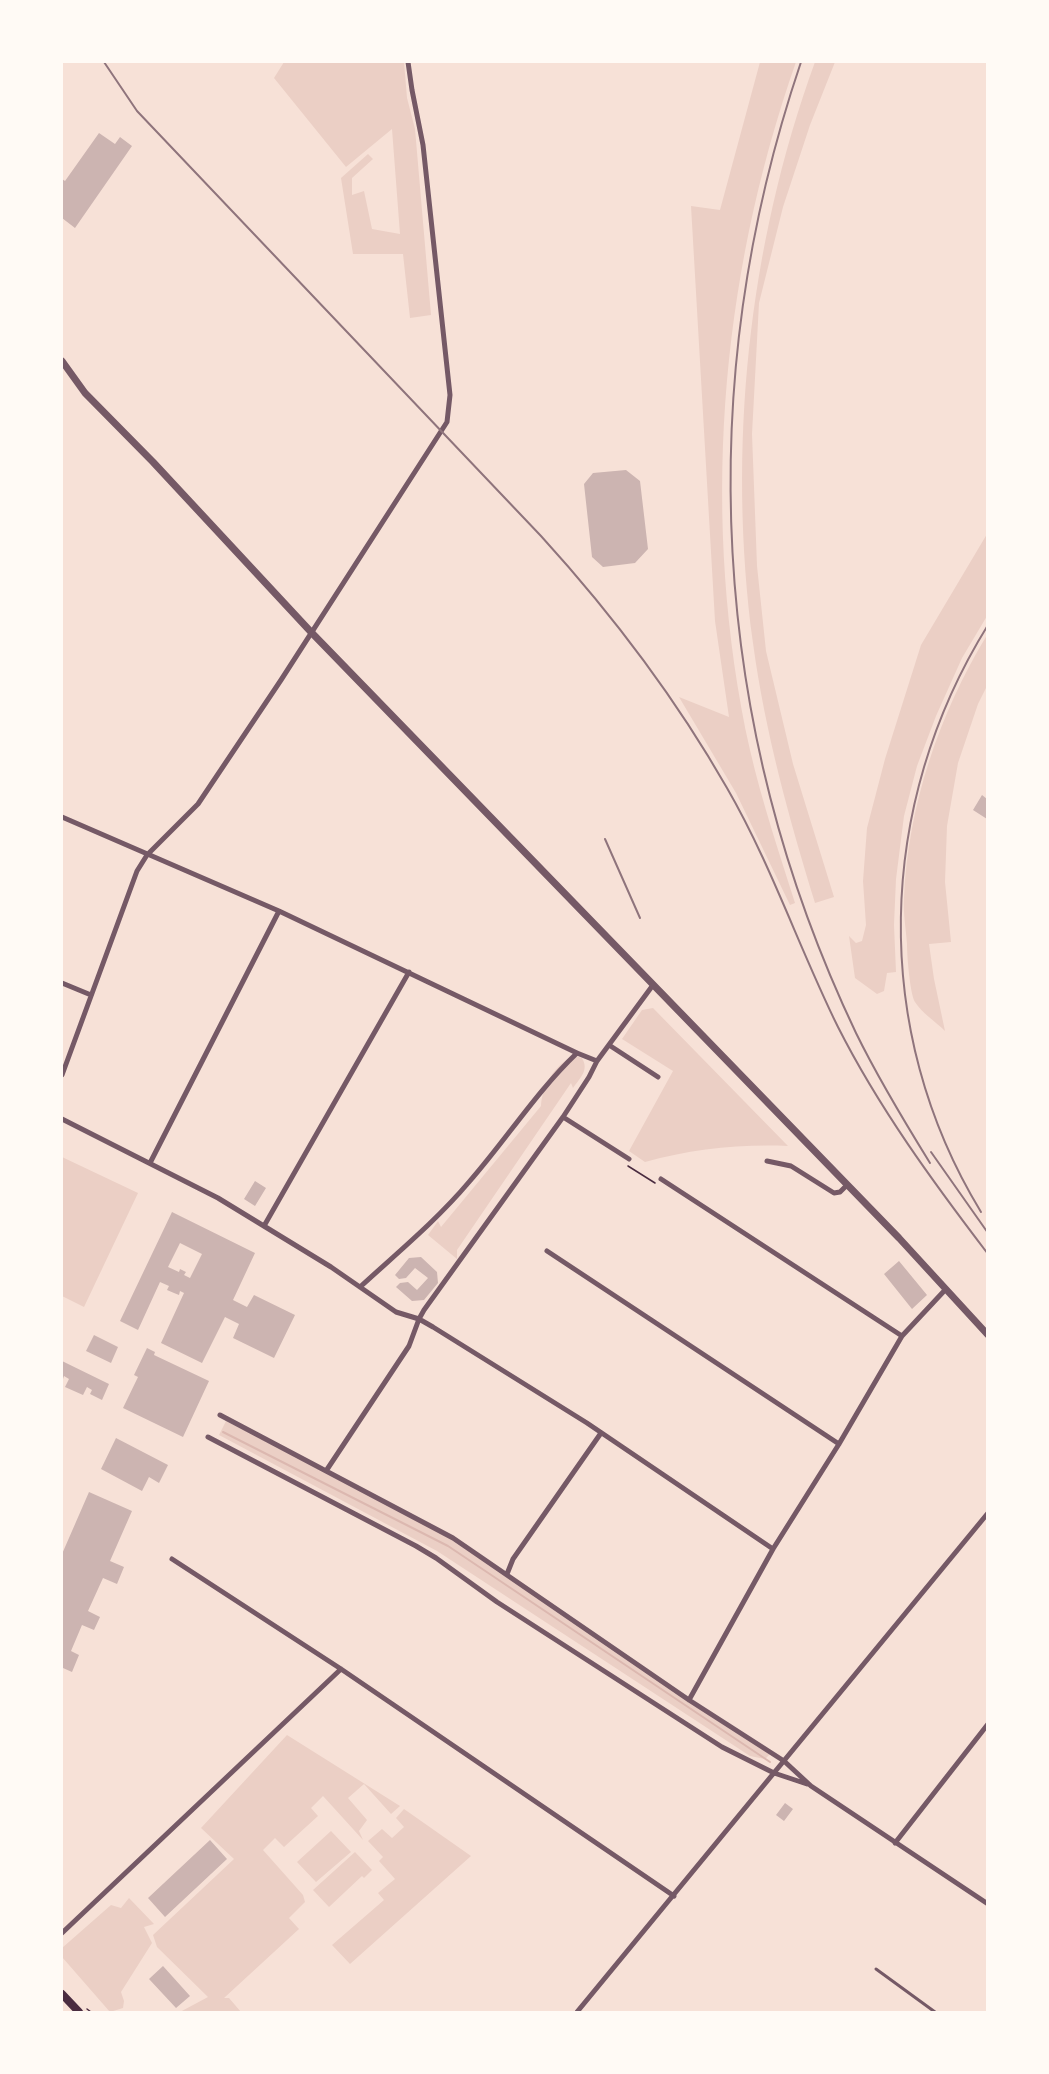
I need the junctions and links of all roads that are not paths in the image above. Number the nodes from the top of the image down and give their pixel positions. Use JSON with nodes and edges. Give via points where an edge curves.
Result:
{"nodes":[{"id":1,"x":408,"y":62,"type":"edge"},
{"id":2,"x":62,"y":361,"type":"edge"},
{"id":3,"x":311,"y":632,"type":"junction"},
{"id":4,"x":62,"y":817,"type":"edge"},
{"id":5,"x":147,"y":855,"type":"junction"},
{"id":6,"x":279,"y":911,"type":"junction"},
{"id":7,"x":409,"y":972,"type":"junction"},
{"id":8,"x":62,"y":983,"type":"edge"},
{"id":9,"x":653,"y":985,"type":"junction"},
{"id":10,"x":91,"y":995,"type":"junction"},
{"id":11,"x":609,"y":1045,"type":"junction"},
{"id":12,"x":578,"y":1053,"type":"junction"},
{"id":13,"x":597,"y":1061,"type":"junction"},
{"id":14,"x":62,"y":1075,"type":"edge"},
{"id":15,"x":658,"y":1077,"type":"dead end"},
{"id":16,"x":563,"y":1117,"type":"junction"},
{"id":17,"x":62,"y":1119,"type":"edge"},
{"id":18,"x":629,"y":1159,"type":"road end"},
{"id":19,"x":767,"y":1161,"type":"dead end"},
{"id":20,"x":150,"y":1163,"type":"junction"},
{"id":21,"x":661,"y":1179,"type":"road end"},
{"id":22,"x":847,"y":1185,"type":"junction"},
{"id":23,"x":264,"y":1226,"type":"junction"},
{"id":24,"x":547,"y":1251,"type":"dead end"},
{"id":25,"x":360,"y":1287,"type":"junction"},
{"id":26,"x":945,"y":1290,"type":"junction"},
{"id":27,"x":418,"y":1319,"type":"junction"},
{"id":28,"x":987,"y":1335,"type":"edge"},
{"id":29,"x":902,"y":1336,"type":"junction"},
{"id":30,"x":220,"y":1415,"type":"dead end"},
{"id":31,"x":601,"y":1433,"type":"junction"},
{"id":32,"x":208,"y":1437,"type":"dead end"},
{"id":33,"x":839,"y":1444,"type":"junction"},
{"id":34,"x":326,"y":1470,"type":"junction"},
{"id":35,"x":987,"y":1513,"type":"edge"},
{"id":36,"x":773,"y":1550,"type":"junction"},
{"id":37,"x":172,"y":1559,"type":"dead end"},
{"id":38,"x":507,"y":1574,"type":"junction"},
{"id":39,"x":341,"y":1669,"type":"junction"},
{"id":40,"x":689,"y":1700,"type":"junction"},
{"id":41,"x":987,"y":1724,"type":"edge"},
{"id":42,"x":784,"y":1761,"type":"junction"},
{"id":43,"x":774,"y":1773,"type":"junction"},
{"id":44,"x":811,"y":1786,"type":"junction"},
{"id":45,"x":895,"y":1843,"type":"junction"},
{"id":46,"x":674,"y":1896,"type":"junction"},
{"id":47,"x":986,"y":1901,"type":"edge"},
{"id":48,"x":62,"y":1933,"type":"edge"},
{"id":49,"x":876,"y":1969,"type":"dead end"},
{"id":50,"x":62,"y":1994,"type":"edge"},
{"id":51,"x":79,"y":2013,"type":"edge"},
{"id":52,"x":577,"y":2013,"type":"edge"},
{"id":53,"x":935,"y":2013,"type":"edge"}],
"edges":[{"from":1,"to":3,"type":"street","via":[[423,145],[450,395],[448,415],[442,432]]},
{"from":2,"to":3,"type":"street","via":[[85,393]]},
{"from":3,"to":5,"type":"street","via":[[198,804]]},
{"from":3,"to":9,"type":"street"},
{"from":4,"to":5,"type":"street"},
{"from":5,"to":6,"type":"street"},
{"from":5,"to":10,"type":"street","via":[[137,871]]},
{"from":6,"to":7,"type":"street"},
{"from":6,"to":20,"type":"street"},
{"from":7,"to":12,"type":"street"},
{"from":7,"to":23,"type":"street"},
{"from":8,"to":10,"type":"street"},
{"from":9,"to":11,"type":"street"},
{"from":9,"to":22,"type":"street"},
{"from":10,"to":14,"type":"street"},
{"from":11,"to":13,"type":"street"},
{"from":11,"to":15,"type":"street"},
{"from":12,"to":13,"type":"street"},
{"from":12,"to":25,"type":"street","via":[[540,1092],[469,1183]]},
{"from":13,"to":16,"type":"street"},
{"from":16,"to":18,"type":"street"},
{"from":16,"to":27,"type":"street"},
{"from":17,"to":20,"type":"street"},
{"from":19,"to":22,"type":"street","via":[[791,1166],[834,1193]]},
{"from":20,"to":23,"type":"street"},
{"from":21,"to":29,"type":"street"},
{"from":22,"to":26,"type":"street"},
{"from":23,"to":25,"type":"street"},
{"from":24,"to":33,"type":"street"},
{"from":25,"to":27,"type":"street","via":[[396,1312]]},
{"from":26,"to":28,"type":"street"},
{"from":26,"to":29,"type":"street"},
{"from":27,"to":31,"type":"street"},
{"from":27,"to":34,"type":"street","via":[[409,1346]]},
{"from":29,"to":33,"type":"street"},
{"from":30,"to":34,"type":"street"},
{"from":31,"to":36,"type":"street"},
{"from":31,"to":38,"type":"street","via":[[513,1559]]},
{"from":32,"to":43,"type":"street","via":[[426,1552],[722,1747]]},
{"from":33,"to":36,"type":"street"},
{"from":34,"to":38,"type":"street","via":[[442,1531]]},
{"from":35,"to":42,"type":"street"},
{"from":36,"to":40,"type":"street"},
{"from":37,"to":39,"type":"street"},
{"from":38,"to":40,"type":"street"},
{"from":39,"to":46,"type":"street"},
{"from":39,"to":48,"type":"street"},
{"from":40,"to":42,"type":"street"},
{"from":41,"to":45,"type":"street"},
{"from":42,"to":43,"type":"street"},
{"from":42,"to":44,"type":"street"},
{"from":43,"to":44,"type":"street"},
{"from":43,"to":46,"type":"street"},
{"from":44,"to":45,"type":"street"},
{"from":45,"to":47,"type":"street"},
{"from":46,"to":52,"type":"street"},
{"from":49,"to":53,"type":"lane"},
{"from":50,"to":51,"type":"main road"}]}
